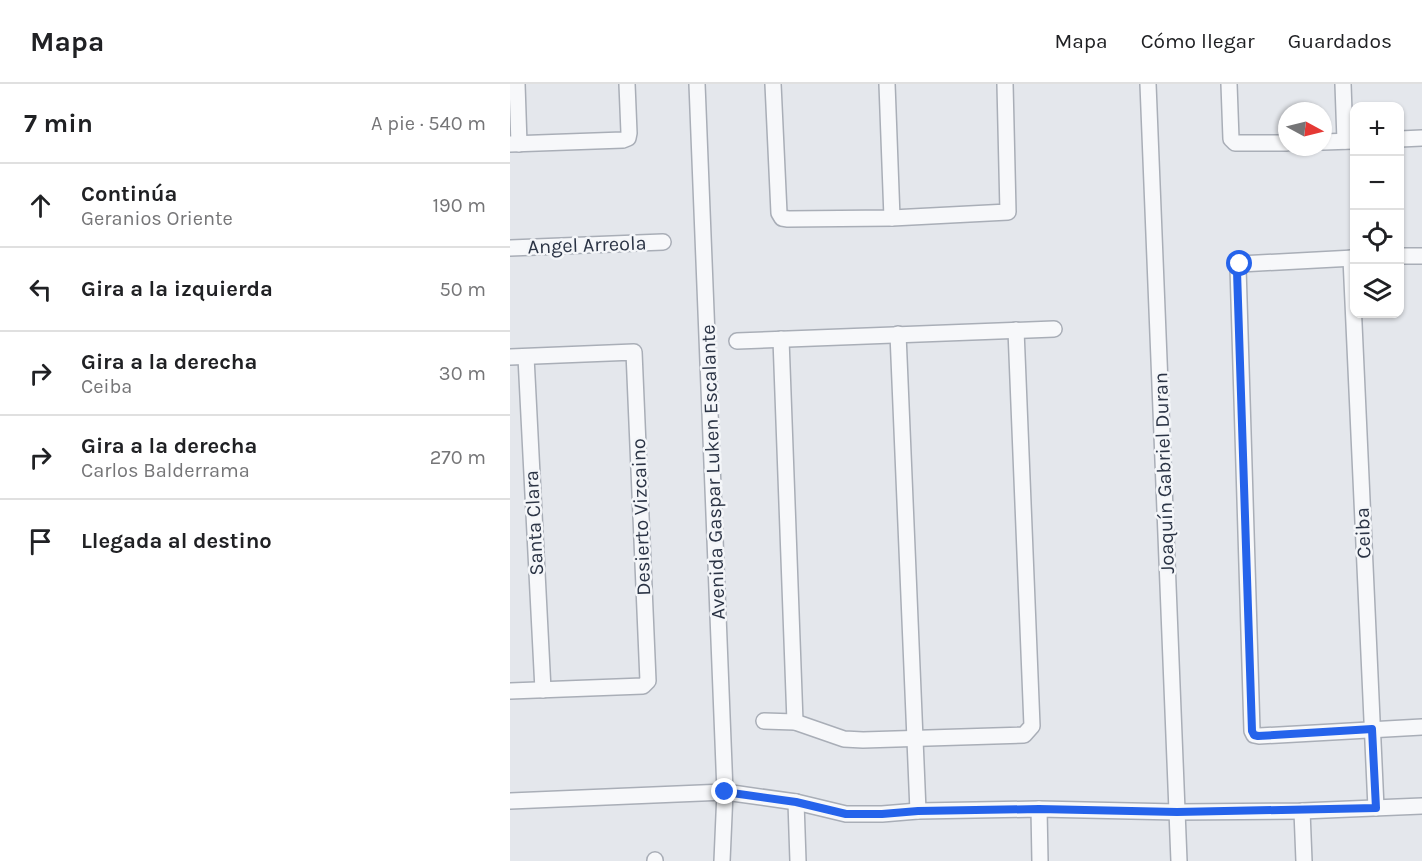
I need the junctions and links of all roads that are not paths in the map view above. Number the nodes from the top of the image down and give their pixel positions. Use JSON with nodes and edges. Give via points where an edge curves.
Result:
{"nodes":[{"id":1,"x":517,"y":84,"type":"edge"},
{"id":2,"x":627,"y":84,"type":"edge"},
{"id":3,"x":697,"y":84,"type":"edge"},
{"id":4,"x":773,"y":84,"type":"edge"},
{"id":5,"x":887,"y":84,"type":"edge"},
{"id":6,"x":1005,"y":84,"type":"edge"},
{"id":7,"x":1148,"y":84,"type":"edge"},
{"id":8,"x":1229,"y":84,"type":"edge"},
{"id":9,"x":1343,"y":84,"type":"edge"},
{"id":10,"x":1422,"y":138,"type":"edge"},
{"id":11,"x":1404,"y":139,"type":"edge"},
{"id":12,"x":1350,"y":141,"type":"edge"},
{"id":13,"x":1332,"y":142,"type":"edge"},
{"id":14,"x":1278,"y":143,"type":"edge"},
{"id":15,"x":514,"y":144,"type":"edge"},
{"id":16,"x":892,"y":218,"type":"junction"},
{"id":17,"x":663,"y":242,"type":"dead end"},
{"id":18,"x":510,"y":248,"type":"edge"},
{"id":19,"x":1404,"y":256,"type":"edge"},
{"id":20,"x":1422,"y":256,"type":"edge"},
{"id":21,"x":1350,"y":258,"type":"edge"},
{"id":22,"x":1353,"y":264,"type":"edge"},
{"id":23,"x":1054,"y":329,"type":"dead end"},
{"id":24,"x":1016,"y":330,"type":"junction"},
{"id":25,"x":898,"y":334,"type":"junction"},
{"id":26,"x":781,"y":339,"type":"junction"},
{"id":27,"x":737,"y":341,"type":"dead end"},
{"id":28,"x":510,"y":357,"type":"edge"},
{"id":29,"x":526,"y":357,"type":"junction"},
{"id":30,"x":543,"y":690,"type":"junction"},
{"id":31,"x":510,"y":691,"type":"edge"},
{"id":32,"x":764,"y":721,"type":"dead end"},
{"id":33,"x":795,"y":722,"type":"junction"},
{"id":34,"x":1422,"y":727,"type":"edge"},
{"id":35,"x":1372,"y":729,"type":"junction"},
{"id":36,"x":915,"y":738,"type":"junction"},
{"id":37,"x":725,"y":792,"type":"junction"},
{"id":38,"x":510,"y":801,"type":"edge"},
{"id":39,"x":796,"y":802,"type":"junction"},
{"id":40,"x":1422,"y":806,"type":"edge"},
{"id":41,"x":1376,"y":808,"type":"junction"},
{"id":42,"x":1039,"y":809,"type":"junction"},
{"id":43,"x":918,"y":811,"type":"junction"},
{"id":44,"x":1302,"y":811,"type":"junction"},
{"id":45,"x":1177,"y":812,"type":"junction"},
{"id":46,"x":722,"y":861,"type":"edge"},
{"id":47,"x":798,"y":861,"type":"edge"},
{"id":48,"x":1040,"y":861,"type":"edge"},
{"id":49,"x":1179,"y":861,"type":"edge"},
{"id":50,"x":1304,"y":861,"type":"edge"}],
"edges":[{"from":1,"to":15,"type":"street"},
{"from":2,"to":15,"type":"street","via":[[628,138]]},
{"from":3,"to":37,"type":"street","name":"Avenida Gaspar Luken Escalante"},
{"from":4,"to":16,"type":"street","via":[[782,218]]},
{"from":5,"to":16,"type":"street"},
{"from":6,"to":16,"type":"street","via":[[1008,212]]},
{"from":7,"to":45,"type":"street","name":"Joaquín Gabriel Duran"},
{"from":8,"to":14,"type":"street","via":[[1231,139],[1240,144]]},
{"from":9,"to":12,"type":"street"},
{"from":10,"to":11,"type":"street"},
{"from":12,"to":13,"type":"street"},
{"from":17,"to":18,"type":"street","name":"Angel Arreola"},
{"from":19,"to":20,"type":"street"},
{"from":21,"to":35,"type":"street","via":[[1240,264],[1237,271],[1252,731],[1258,736]]},
{"from":22,"to":35,"type":"street","name":"Ceiba"},
{"from":23,"to":24,"type":"street"},
{"from":24,"to":25,"type":"street"},
{"from":24,"to":36,"type":"street","via":[[1032,726],[1024,735]]},
{"from":25,"to":26,"type":"street"},
{"from":25,"to":36,"type":"street"},
{"from":26,"to":27,"type":"street"},
{"from":26,"to":33,"type":"street"},
{"from":28,"to":29,"type":"street"},
{"from":29,"to":30,"type":"street","name":"Santa Clara"},
{"from":29,"to":30,"type":"street","name":"Desierto Vizcaino","via":[[631,351],[634,354],[648,681],[643,686]]},
{"from":30,"to":31,"type":"street"},
{"from":32,"to":33,"type":"street"},
{"from":33,"to":36,"type":"street","via":[[844,739]]},
{"from":34,"to":35,"type":"street"},
{"from":35,"to":41,"type":"street","name":"Ceiba"},
{"from":36,"to":43,"type":"street"},
{"from":37,"to":38,"type":"street"},
{"from":37,"to":39,"type":"street"},
{"from":37,"to":46,"type":"street","name":"Avenida Gaspar Luken Escalante"},
{"from":39,"to":43,"type":"street","via":[[846,814]]},
{"from":39,"to":47,"type":"street"},
{"from":40,"to":41,"type":"street"},
{"from":41,"to":44,"type":"street"},
{"from":42,"to":43,"type":"street"},
{"from":42,"to":45,"type":"street"},
{"from":42,"to":48,"type":"street"},
{"from":44,"to":45,"type":"street"},
{"from":44,"to":50,"type":"street"},
{"from":45,"to":49,"type":"street","name":"Joaquín Gabriel Duran"}]}
